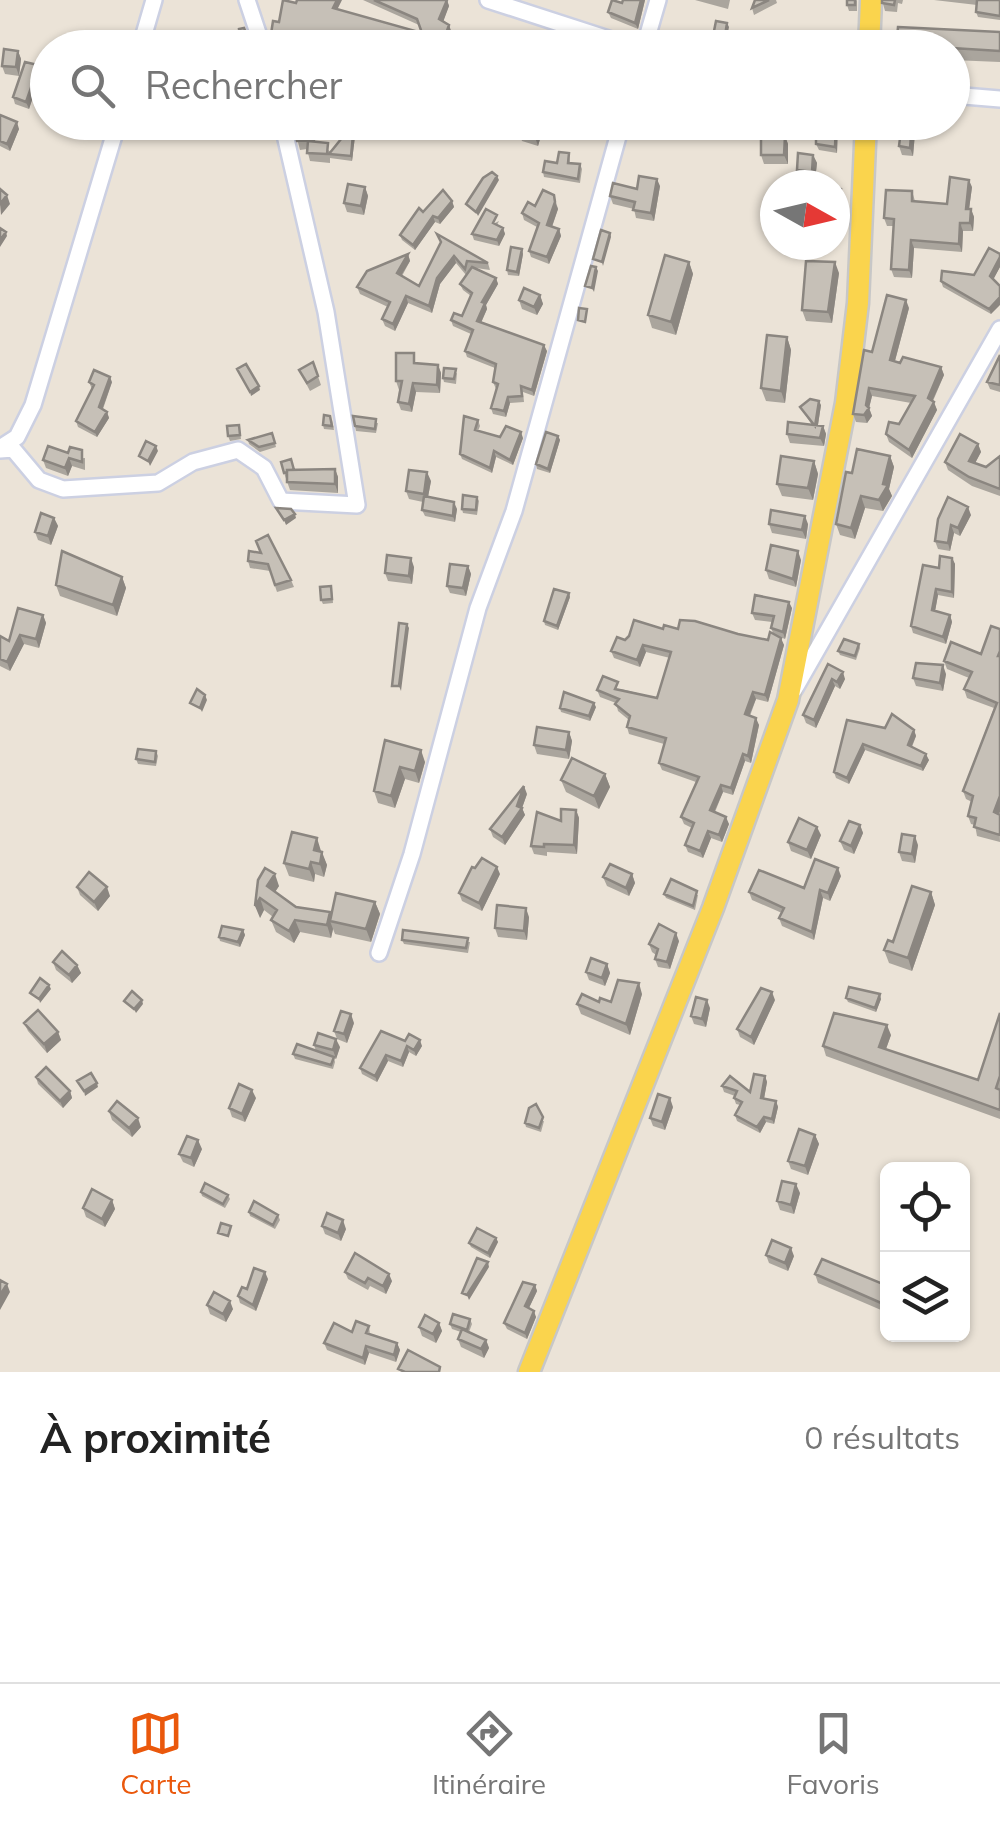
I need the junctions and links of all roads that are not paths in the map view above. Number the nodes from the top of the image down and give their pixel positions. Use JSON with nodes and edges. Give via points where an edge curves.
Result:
{"nodes":[{"id":1,"x":154,"y":0,"type":"edge"},
{"id":2,"x":247,"y":0,"type":"edge"},
{"id":3,"x":488,"y":0,"type":"edge"},
{"id":4,"x":658,"y":0,"type":"edge"},
{"id":5,"x":871,"y":0,"type":"edge"},
{"id":6,"x":145,"y":30,"type":"edge"},
{"id":7,"x":257,"y":30,"type":"edge"},
{"id":8,"x":580,"y":30,"type":"edge"},
{"id":9,"x":649,"y":30,"type":"edge"},
{"id":10,"x":870,"y":30,"type":"edge"},
{"id":11,"x":970,"y":96,"type":"edge"},
{"id":12,"x":1000,"y":99,"type":"edge"},
{"id":13,"x":113,"y":140,"type":"edge"},
{"id":14,"x":286,"y":140,"type":"edge"},
{"id":15,"x":617,"y":140,"type":"edge"},
{"id":16,"x":865,"y":140,"type":"edge"},
{"id":17,"x":1000,"y":329,"type":"edge"},
{"id":18,"x":0,"y":449,"type":"edge"},
{"id":19,"x":788,"y":700,"type":"junction"},
{"id":20,"x":379,"y":953,"type":"dead end"},
{"id":21,"x":529,"y":1372,"type":"edge"}],
"edges":[{"from":1,"to":6,"type":"street"},
{"from":2,"to":7,"type":"street"},
{"from":3,"to":8,"type":"street"},
{"from":4,"to":9,"type":"street"},
{"from":5,"to":10,"type":"main road"},
{"from":11,"to":12,"type":"street"},
{"from":13,"to":18,"type":"street","via":[[33,405],[17,437]]},
{"from":14,"to":18,"type":"street","via":[[326,312],[357,504],[281,501],[264,468],[238,450],[193,462],[158,483],[63,489],[39,480],[13,449]]},
{"from":15,"to":20,"type":"street","via":[[514,511],[478,608]]},
{"from":16,"to":19,"type":"main road","via":[[846,403]]},
{"from":17,"to":19,"type":"street"},
{"from":19,"to":21,"type":"main road"}]}
